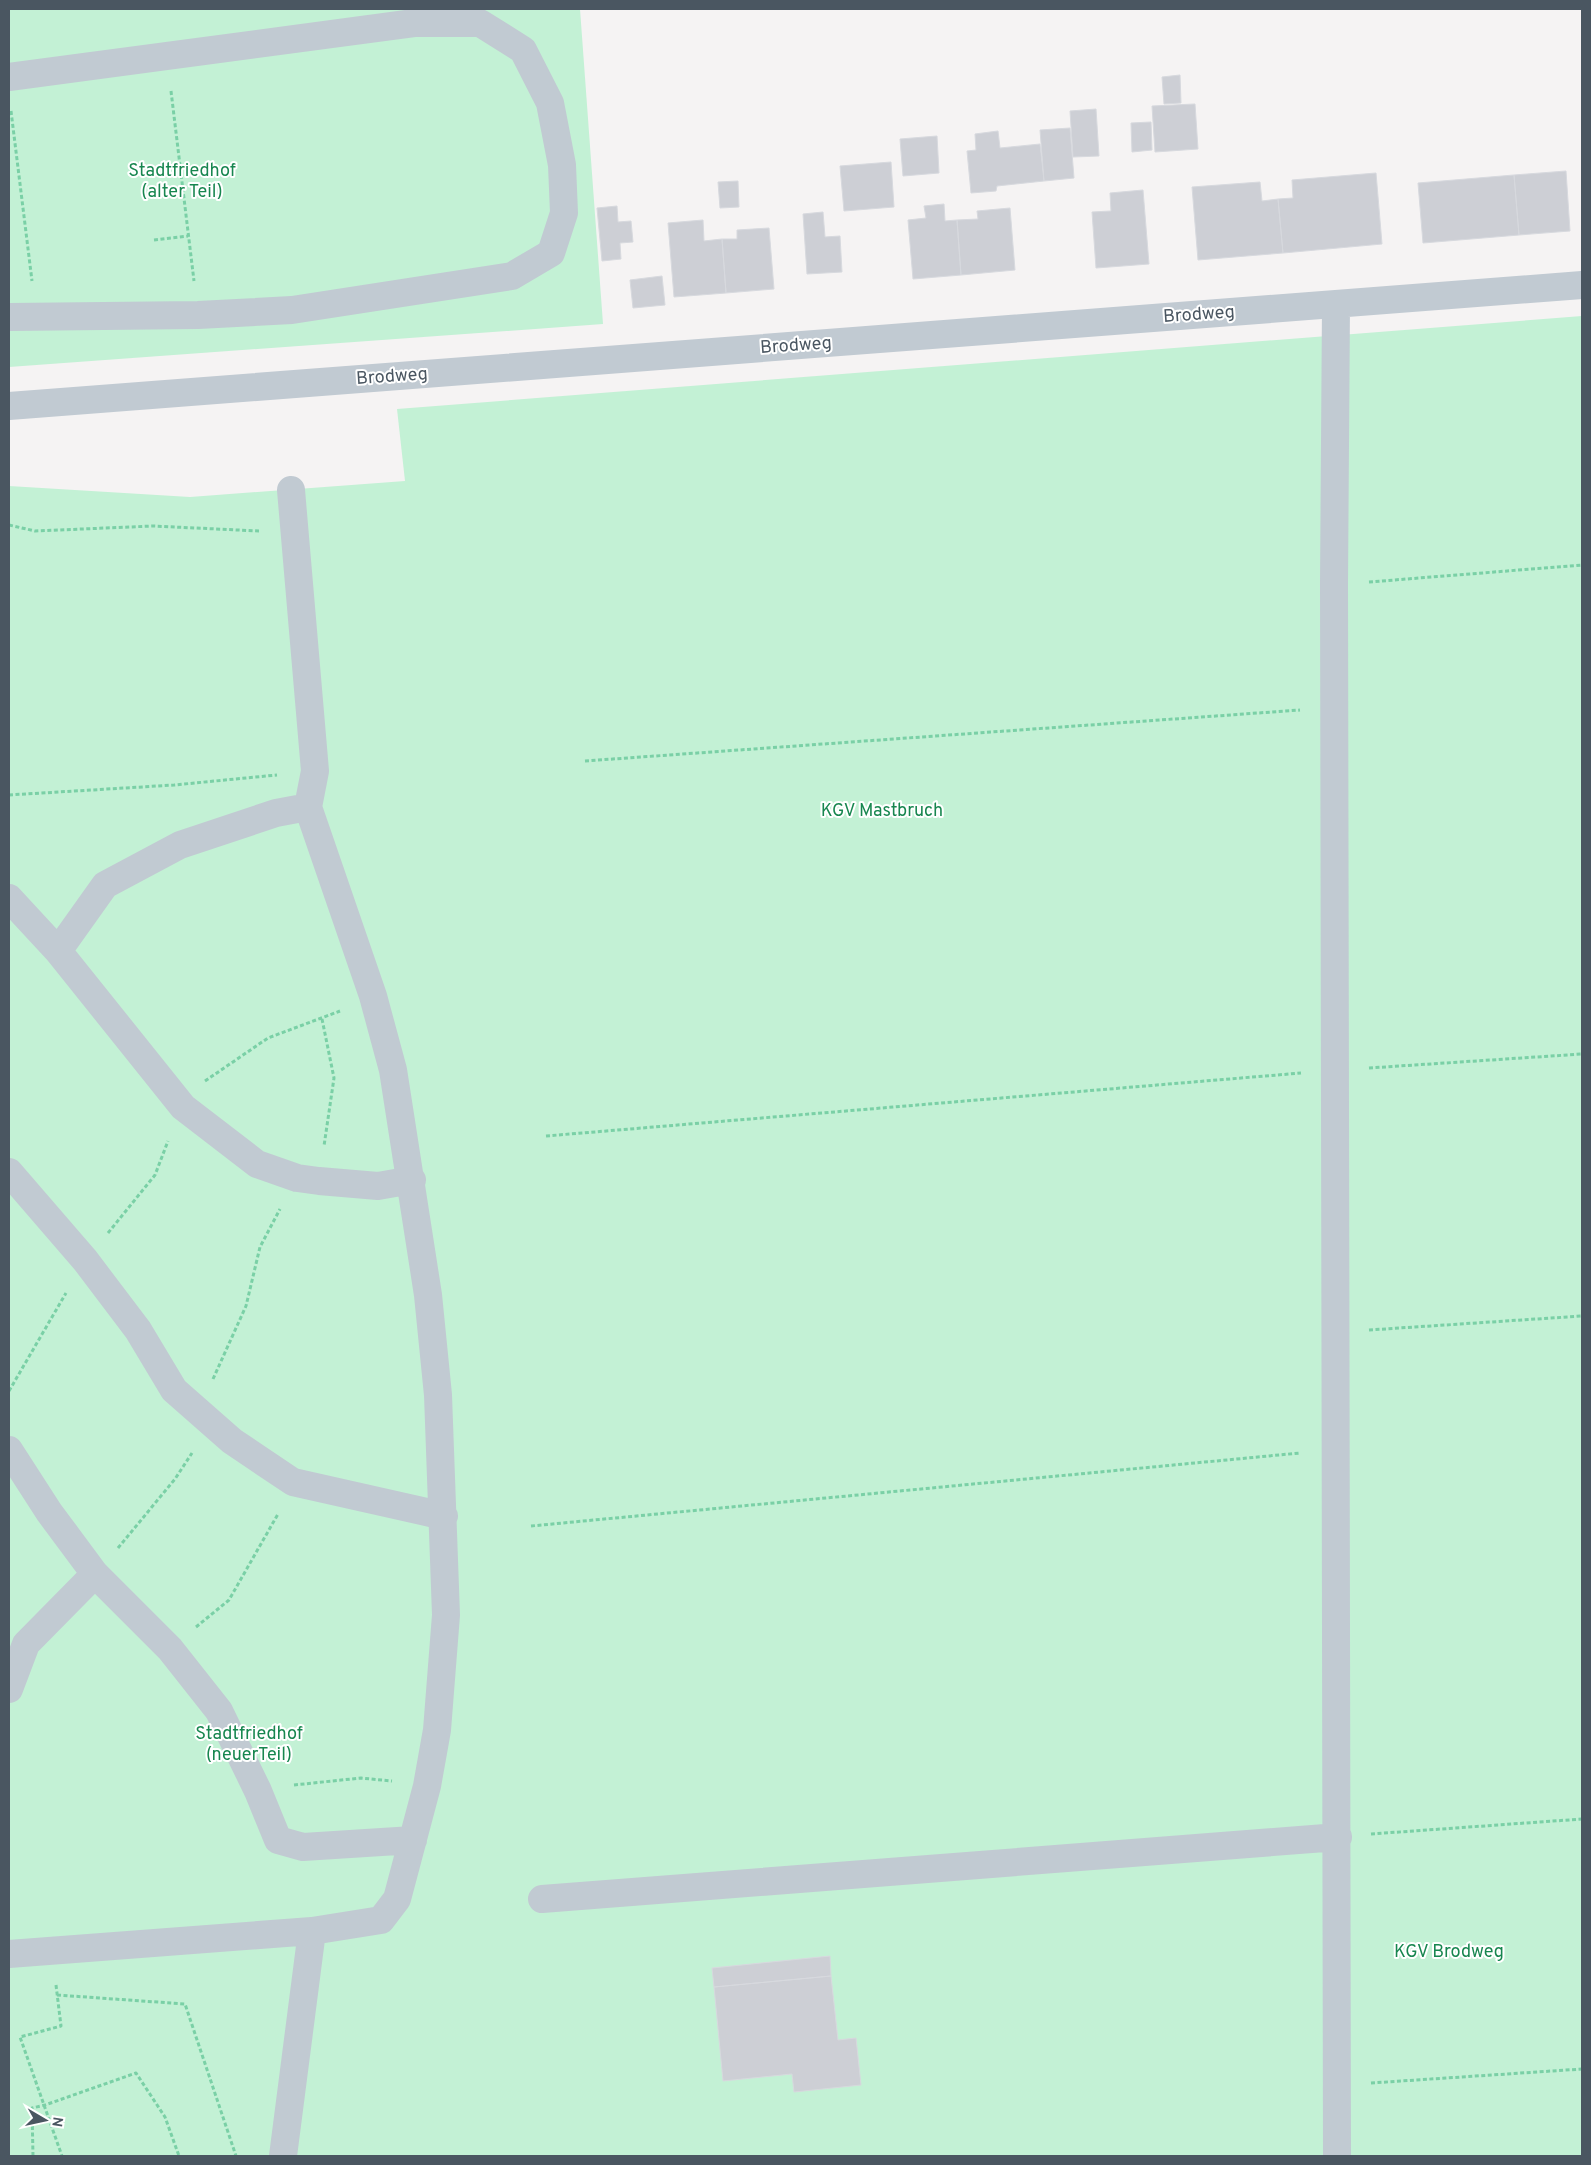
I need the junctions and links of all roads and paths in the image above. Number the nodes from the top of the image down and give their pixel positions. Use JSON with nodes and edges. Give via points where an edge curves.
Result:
{"nodes":[{"id":1,"x":168,"y":57,"type":"junction"},
{"id":2,"x":9,"y":90,"type":"edge"},
{"id":3,"x":188,"y":236,"type":"junction"},
{"id":4,"x":154,"y":240,"type":"dead end"},
{"id":5,"x":1582,"y":286,"type":"edge"},
{"id":6,"x":1336,"y":304,"type":"junction"},
{"id":7,"x":198,"y":314,"type":"junction"},
{"id":8,"x":9,"y":317,"type":"edge"},
{"id":9,"x":36,"y":317,"type":"junction"},
{"id":10,"x":9,"y":406,"type":"edge"},
{"id":11,"x":291,"y":490,"type":"dead end"},
{"id":12,"x":9,"y":525,"type":"edge"},
{"id":13,"x":295,"y":533,"type":"junction"},
{"id":14,"x":1582,"y":565,"type":"edge"},
{"id":15,"x":1334,"y":584,"type":"junction"},
{"id":16,"x":1335,"y":708,"type":"junction"},
{"id":17,"x":585,"y":760,"type":"dead end"},
{"id":18,"x":315,"y":771,"type":"junction"},
{"id":19,"x":9,"y":795,"type":"edge"},
{"id":20,"x":308,"y":807,"type":"junction"},
{"id":21,"x":9,"y":898,"type":"edge"},
{"id":22,"x":58,"y":951,"type":"junction"},
{"id":23,"x":373,"y":996,"type":"junction"},
{"id":24,"x":322,"y":1019,"type":"junction"},
{"id":25,"x":1582,"y":1054,"type":"edge"},
{"id":26,"x":1336,"y":1070,"type":"junction"},
{"id":27,"x":183,"y":1107,"type":"junction"},
{"id":28,"x":546,"y":1136,"type":"dead end"},
{"id":29,"x":9,"y":1172,"type":"edge"},
{"id":30,"x":308,"y":1179,"type":"junction"},
{"id":31,"x":412,"y":1180,"type":"junction"},
{"id":32,"x":85,"y":1260,"type":"junction"},
{"id":33,"x":1582,"y":1316,"type":"edge"},
{"id":34,"x":1336,"y":1333,"type":"junction"},
{"id":35,"x":9,"y":1391,"type":"edge"},
{"id":36,"x":205,"y":1417,"type":"junction"},
{"id":37,"x":9,"y":1450,"type":"edge"},
{"id":38,"x":1336,"y":1450,"type":"junction"},
{"id":39,"x":280,"y":1510,"type":"dead end"},
{"id":40,"x":444,"y":1516,"type":"junction"},
{"id":41,"x":531,"y":1526,"type":"dead end"},
{"id":42,"x":95,"y":1574,"type":"junction"},
{"id":43,"x":17,"y":1640,"type":"edge"},
{"id":44,"x":170,"y":1648,"type":"junction"},
{"id":45,"x":9,"y":1689,"type":"edge"},
{"id":46,"x":427,"y":1786,"type":"junction"},
{"id":47,"x":258,"y":1792,"type":"junction"},
{"id":48,"x":1582,"y":1819,"type":"edge"},
{"id":49,"x":1338,"y":1837,"type":"junction"},
{"id":50,"x":413,"y":1840,"type":"junction"},
{"id":51,"x":542,"y":1899,"type":"dead end"},
{"id":52,"x":312,"y":1931,"type":"junction"},
{"id":53,"x":52,"y":1952,"type":"junction"},
{"id":54,"x":9,"y":1954,"type":"edge"},
{"id":55,"x":57,"y":1995,"type":"junction"},
{"id":56,"x":1582,"y":2069,"type":"edge"},
{"id":57,"x":1337,"y":2085,"type":"junction"},
{"id":58,"x":45,"y":2105,"type":"junction"},
{"id":59,"x":33,"y":2156,"type":"edge"},
{"id":60,"x":62,"y":2156,"type":"edge"},
{"id":61,"x":179,"y":2156,"type":"edge"},
{"id":62,"x":236,"y":2156,"type":"edge"},
{"id":63,"x":283,"y":2156,"type":"edge"},
{"id":64,"x":1337,"y":2156,"type":"edge"}],
"edges":[{"from":1,"to":2,"type":"street"},
{"from":1,"to":3,"type":"path"},
{"from":1,"to":7,"type":"street","via":[[414,23],[480,24],[523,50],[550,103],[562,165],[564,213],[551,253],[512,276],[292,310]]},
{"from":2,"to":9,"type":"path"},
{"from":3,"to":4,"type":"path"},
{"from":3,"to":7,"type":"path"},
{"from":5,"to":6,"type":"street","name":"Brodweg"},
{"from":6,"to":10,"type":"street","name":"Brodweg"},
{"from":6,"to":15,"type":"street"},
{"from":7,"to":9,"type":"street"},
{"from":8,"to":9,"type":"street"},
{"from":11,"to":13,"type":"street"},
{"from":12,"to":13,"type":"path","via":[[35,531],[153,526]]},
{"from":13,"to":18,"type":"street"},
{"from":14,"to":15,"type":"path"},
{"from":15,"to":16,"type":"street"},
{"from":16,"to":17,"type":"path"},
{"from":16,"to":26,"type":"street"},
{"from":18,"to":19,"type":"path","via":[[174,785]]},
{"from":18,"to":20,"type":"street"},
{"from":20,"to":22,"type":"street","via":[[276,812],[180,845],[105,885]]},
{"from":20,"to":23,"type":"street"},
{"from":21,"to":22,"type":"street"},
{"from":22,"to":27,"type":"street"},
{"from":23,"to":24,"type":"path"},
{"from":23,"to":31,"type":"street","via":[[393,1070]]},
{"from":24,"to":27,"type":"path","via":[[268,1038],[207,1078]]},
{"from":24,"to":30,"type":"path","via":[[334,1078]]},
{"from":25,"to":26,"type":"path"},
{"from":26,"to":28,"type":"path"},
{"from":26,"to":34,"type":"street"},
{"from":27,"to":30,"type":"street","via":[[257,1164]]},
{"from":27,"to":32,"type":"path","via":[[156,1175]]},
{"from":29,"to":32,"type":"street"},
{"from":30,"to":31,"type":"street","via":[[378,1186]]},
{"from":30,"to":36,"type":"path","via":[[260,1247],[246,1306]]},
{"from":31,"to":40,"type":"street","via":[[438,1386]]},
{"from":32,"to":35,"type":"path"},
{"from":32,"to":36,"type":"street","via":[[138,1330],[174,1390]]},
{"from":33,"to":34,"type":"path"},
{"from":34,"to":38,"type":"street"},
{"from":36,"to":40,"type":"street","via":[[232,1441],[294,1482]]},
{"from":36,"to":42,"type":"path","via":[[175,1479]]},
{"from":37,"to":42,"type":"street"},
{"from":38,"to":41,"type":"path"},
{"from":38,"to":49,"type":"street"},
{"from":39,"to":44,"type":"path","via":[[229,1600]]},
{"from":40,"to":46,"type":"street","via":[[446,1615],[438,1730]]},
{"from":42,"to":43,"type":"street"},
{"from":42,"to":44,"type":"street"},
{"from":43,"to":45,"type":"street"},
{"from":44,"to":47,"type":"street","via":[[219,1711]]},
{"from":46,"to":47,"type":"path","via":[[361,1778]]},
{"from":46,"to":50,"type":"street"},
{"from":47,"to":50,"type":"street","via":[[278,1840],[303,1847]]},
{"from":48,"to":49,"type":"path"},
{"from":49,"to":51,"type":"street"},
{"from":49,"to":57,"type":"street"},
{"from":50,"to":52,"type":"street","via":[[397,1899],[381,1920]]},
{"from":52,"to":53,"type":"street"},
{"from":52,"to":63,"type":"street"},
{"from":53,"to":54,"type":"street"},
{"from":53,"to":55,"type":"path"},
{"from":55,"to":58,"type":"path","via":[[60,2026],[20,2037]]},
{"from":55,"to":62,"type":"path","via":[[185,2004]]},
{"from":56,"to":57,"type":"path"},
{"from":57,"to":64,"type":"street"},
{"from":58,"to":59,"type":"path","via":[[32,2108]]},
{"from":58,"to":60,"type":"path"},
{"from":58,"to":61,"type":"path","via":[[136,2073],[165,2117]]}]}
